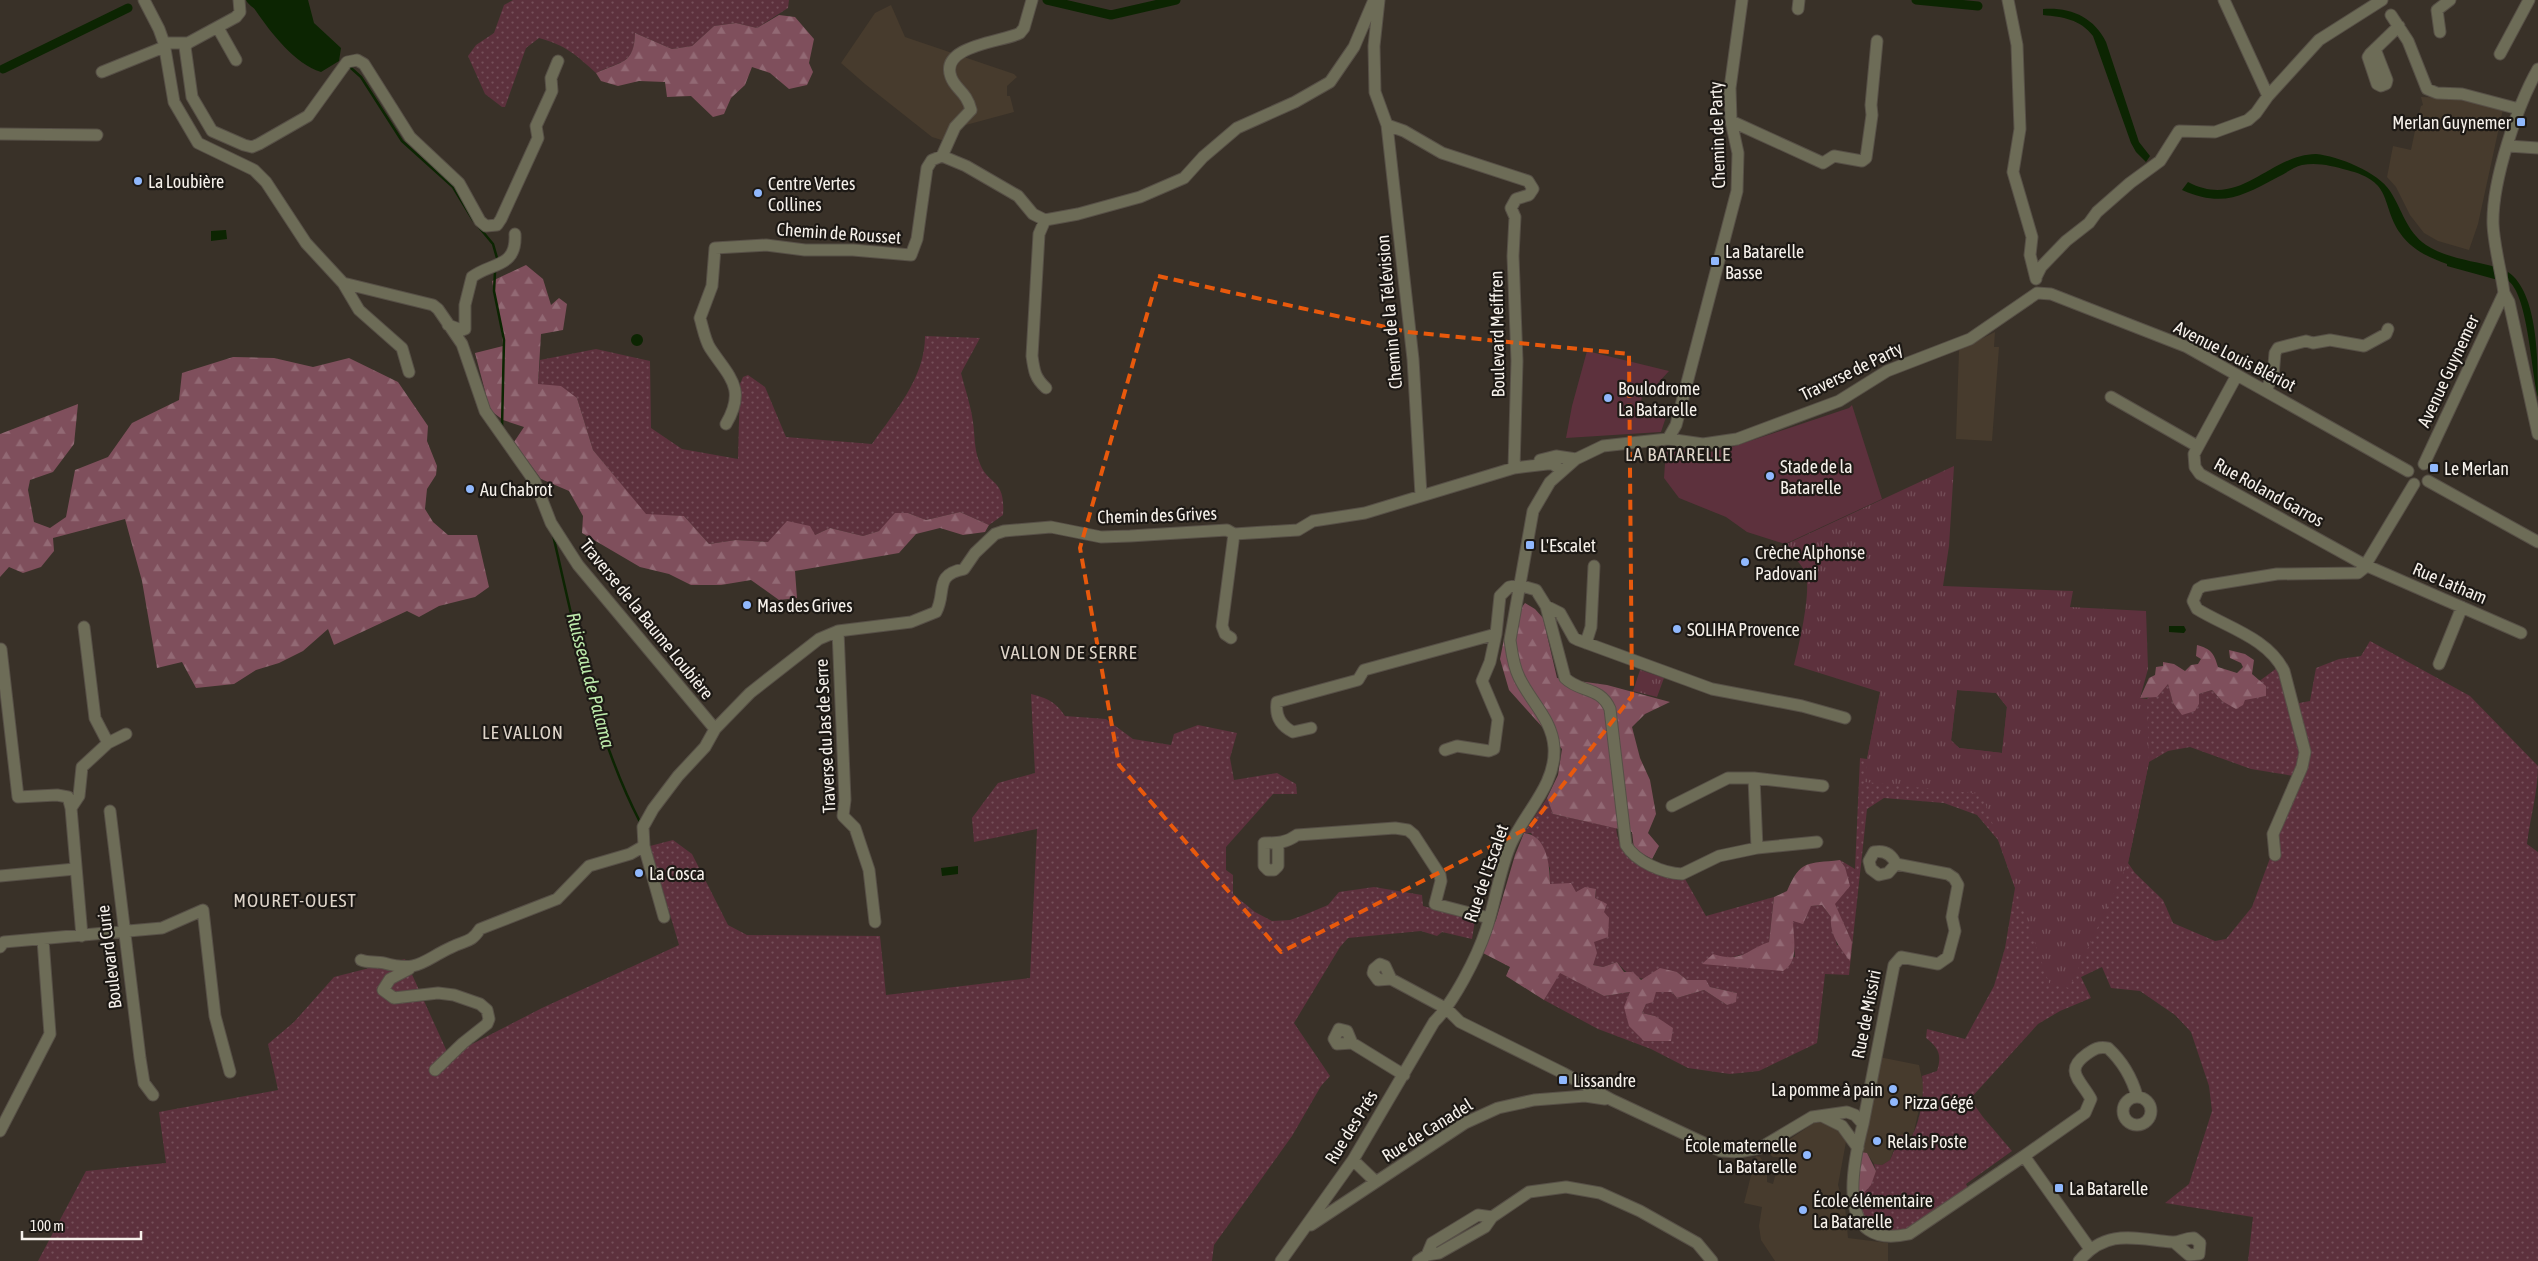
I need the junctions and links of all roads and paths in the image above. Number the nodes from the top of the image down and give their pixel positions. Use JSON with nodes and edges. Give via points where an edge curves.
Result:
{"nodes":[{"id":1,"x":239,"y":0,"type":"edge"},
{"id":2,"x":1374,"y":0,"type":"edge"},
{"id":3,"x":1379,"y":0,"type":"edge"},
{"id":4,"x":1742,"y":0,"type":"edge"},
{"id":5,"x":2008,"y":0,"type":"edge"},
{"id":6,"x":2224,"y":0,"type":"edge"},
{"id":7,"x":2382,"y":0,"type":"edge"},
{"id":8,"x":2450,"y":0,"type":"edge"},
{"id":9,"x":2528,"y":0,"type":"edge"},
{"id":10,"x":1032,"y":2,"type":"edge"},
{"id":11,"x":145,"y":4,"type":"edge"},
{"id":12,"x":2391,"y":15,"type":"dead end"},
{"id":13,"x":2399,"y":26,"type":"junction"},
{"id":14,"x":218,"y":28,"type":"junction"},
{"id":15,"x":2440,"y":32,"type":"dead end"},
{"id":16,"x":1877,"y":41,"type":"dead end"},
{"id":17,"x":164,"y":45,"type":"junction"},
{"id":18,"x":186,"y":47,"type":"junction"},
{"id":19,"x":2375,"y":49,"type":"dead end"},
{"id":20,"x":2500,"y":54,"type":"dead end"},
{"id":21,"x":236,"y":60,"type":"dead end"},
{"id":22,"x":558,"y":61,"type":"dead end"},
{"id":23,"x":2538,"y":69,"type":"edge"},
{"id":24,"x":102,"y":72,"type":"dead end"},
{"id":25,"x":2268,"y":96,"type":"junction"},
{"id":26,"x":2519,"y":109,"type":"junction"},
{"id":27,"x":1731,"y":121,"type":"junction"},
{"id":28,"x":1387,"y":125,"type":"junction"},
{"id":29,"x":0,"y":134,"type":"edge"},
{"id":30,"x":97,"y":135,"type":"dead end"},
{"id":31,"x":2508,"y":146,"type":"junction"},
{"id":32,"x":2538,"y":148,"type":"edge"},
{"id":33,"x":942,"y":156,"type":"junction"},
{"id":34,"x":1045,"y":220,"type":"junction"},
{"id":35,"x":515,"y":234,"type":"dead end"},
{"id":36,"x":2036,"y":277,"type":"junction"},
{"id":37,"x":343,"y":283,"type":"junction"},
{"id":38,"x":2504,"y":288,"type":"junction"},
{"id":39,"x":2037,"y":294,"type":"junction"},
{"id":40,"x":448,"y":325,"type":"junction"},
{"id":41,"x":2388,"y":329,"type":"dead end"},
{"id":42,"x":408,"y":372,"type":"dead end"},
{"id":43,"x":2237,"y":375,"type":"junction"},
{"id":44,"x":1046,"y":388,"type":"dead end"},
{"id":45,"x":2266,"y":390,"type":"junction"},
{"id":46,"x":2111,"y":397,"type":"dead end"},
{"id":47,"x":726,"y":424,"type":"dead end"},
{"id":48,"x":2538,"y":434,"type":"edge"},
{"id":49,"x":1668,"y":439,"type":"junction"},
{"id":50,"x":2197,"y":446,"type":"junction"},
{"id":51,"x":1576,"y":458,"type":"junction"},
{"id":52,"x":2424,"y":464,"type":"junction"},
{"id":53,"x":1519,"y":467,"type":"junction"},
{"id":54,"x":1562,"y":471,"type":"junction"},
{"id":55,"x":2408,"y":471,"type":"junction"},
{"id":56,"x":2431,"y":482,"type":"junction"},
{"id":57,"x":2414,"y":484,"type":"junction"},
{"id":58,"x":1421,"y":495,"type":"junction"},
{"id":59,"x":1234,"y":534,"type":"junction"},
{"id":60,"x":2538,"y":542,"type":"edge"},
{"id":61,"x":2365,"y":565,"type":"junction"},
{"id":62,"x":1594,"y":566,"type":"dead end"},
{"id":63,"x":1519,"y":585,"type":"junction"},
{"id":64,"x":1546,"y":606,"type":"junction"},
{"id":65,"x":2462,"y":607,"type":"junction"},
{"id":66,"x":84,"y":627,"type":"dead end"},
{"id":67,"x":838,"y":631,"type":"junction"},
{"id":68,"x":2521,"y":633,"type":"dead end"},
{"id":69,"x":1496,"y":634,"type":"junction"},
{"id":70,"x":1231,"y":638,"type":"dead end"},
{"id":71,"x":1586,"y":644,"type":"junction"},
{"id":72,"x":1,"y":648,"type":"dead end"},
{"id":73,"x":2439,"y":664,"type":"dead end"},
{"id":74,"x":1845,"y":718,"type":"dead end"},
{"id":75,"x":1311,"y":728,"type":"dead end"},
{"id":76,"x":715,"y":730,"type":"junction"},
{"id":77,"x":126,"y":734,"type":"dead end"},
{"id":78,"x":108,"y":743,"type":"junction"},
{"id":79,"x":1445,"y":750,"type":"dead end"},
{"id":80,"x":1754,"y":778,"type":"junction"},
{"id":81,"x":1823,"y":786,"type":"dead end"},
{"id":82,"x":1672,"y":806,"type":"dead end"},
{"id":83,"x":71,"y":808,"type":"junction"},
{"id":84,"x":110,"y":811,"type":"dead end"},
{"id":85,"x":1817,"y":842,"type":"dead end"},
{"id":86,"x":1278,"y":843,"type":"dead end"},
{"id":87,"x":644,"y":846,"type":"junction"},
{"id":88,"x":1757,"y":848,"type":"junction"},
{"id":89,"x":2275,"y":855,"type":"dead end"},
{"id":90,"x":1896,"y":864,"type":"dead end"},
{"id":91,"x":76,"y":869,"type":"junction"},
{"id":92,"x":0,"y":876,"type":"edge"},
{"id":93,"x":664,"y":917,"type":"dead end"},
{"id":94,"x":1489,"y":918,"type":"junction"},
{"id":95,"x":875,"y":922,"type":"dead end"},
{"id":96,"x":124,"y":931,"type":"junction"},
{"id":97,"x":82,"y":936,"type":"junction"},
{"id":98,"x":43,"y":940,"type":"junction"},
{"id":99,"x":0,"y":947,"type":"edge"},
{"id":100,"x":361,"y":960,"type":"dead end"},
{"id":101,"x":419,"y":965,"type":"junction"},
{"id":102,"x":1391,"y":979,"type":"dead end"},
{"id":103,"x":1447,"y":1009,"type":"junction"},
{"id":104,"x":1352,"y":1044,"type":"dead end"},
{"id":105,"x":435,"y":1070,"type":"dead end"},
{"id":106,"x":230,"y":1072,"type":"dead end"},
{"id":107,"x":1404,"y":1074,"type":"junction"},
{"id":108,"x":1868,"y":1093,"type":"junction"},
{"id":109,"x":153,"y":1095,"type":"dead end"},
{"id":110,"x":2137,"y":1096,"type":"dead end"},
{"id":111,"x":1612,"y":1100,"type":"junction"},
{"id":112,"x":1846,"y":1113,"type":"junction"},
{"id":113,"x":1822,"y":1116,"type":"junction"},
{"id":114,"x":1862,"y":1126,"type":"junction"},
{"id":115,"x":1846,"y":1130,"type":"junction"},
{"id":116,"x":0,"y":1131,"type":"edge"},
{"id":117,"x":1858,"y":1148,"type":"junction"},
{"id":118,"x":2024,"y":1156,"type":"junction"},
{"id":119,"x":1353,"y":1160,"type":"junction"},
{"id":120,"x":1376,"y":1182,"type":"junction"},
{"id":121,"x":1304,"y":1229,"type":"junction"},
{"id":122,"x":2174,"y":1242,"type":"dead end"},
{"id":123,"x":2090,"y":1249,"type":"junction"},
{"id":124,"x":1423,"y":1258,"type":"edge"},
{"id":125,"x":1281,"y":1261,"type":"edge"},
{"id":126,"x":1712,"y":1261,"type":"edge"},
{"id":127,"x":2080,"y":1261,"type":"edge"}],
"edges":[{"from":1,"to":14,"type":"street","via":[[240,12]]},
{"from":2,"to":34,"type":"street","via":[[1354,47],[1330,82],[1237,128],[1184,178],[1140,197]]},
{"from":3,"to":28,"type":"street","name":"Chemin de la Télévision","via":[[1374,46],[1375,92]]},
{"from":4,"to":27,"type":"street","name":"Chemin de Party","via":[[1730,88]]},
{"from":5,"to":36,"type":"street","via":[[2017,45],[2020,130],[2013,172],[2032,238],[2030,255]]},
{"from":6,"to":25,"type":"street"},
{"from":7,"to":25,"type":"street","via":[[2326,34]]},
{"from":8,"to":15,"type":"street","via":[[2437,10]]},
{"from":9,"to":20,"type":"street"},
{"from":10,"to":33,"type":"street","via":[[1020,33],[967,49],[952,62],[951,78],[968,98],[971,110],[955,126]]},
{"from":11,"to":17,"type":"street"},
{"from":12,"to":13,"type":"street"},
{"from":13,"to":19,"type":"street"},
{"from":13,"to":26,"type":"street","via":[[2427,89],[2462,94]]},
{"from":14,"to":18,"type":"street"},
{"from":14,"to":21,"type":"street"},
{"from":16,"to":27,"type":"street","via":[[1872,115],[1866,158],[1862,161],[1834,156],[1823,163]]},
{"from":17,"to":18,"type":"street"},
{"from":17,"to":24,"type":"street"},
{"from":17,"to":37,"type":"street","via":[[174,102],[198,144],[254,170],[266,182],[306,243]]},
{"from":18,"to":22,"type":"street","via":[[192,97],[208,128],[252,147],[308,116],[346,62],[357,60],[364,64],[410,137],[458,184],[480,221],[492,227],[501,219],[538,138],[536,126],[552,91],[551,78]]},
{"from":23,"to":26,"type":"street"},
{"from":25,"to":36,"type":"street","via":[[2248,120],[2215,132],[2179,132],[2160,161],[2130,183],[2066,241],[2041,267]]},
{"from":26,"to":31,"type":"street"},
{"from":27,"to":49,"type":"street","name":"Chemin de Party","via":[[1738,152],[1737,191],[1676,425]]},
{"from":28,"to":53,"type":"street","name":"Boulevard Meiffren","via":[[1442,153],[1528,181],[1533,189],[1513,202]]},
{"from":28,"to":58,"type":"street","name":"Chemin de la Télévision","via":[[1413,358]]},
{"from":29,"to":30,"type":"street"},
{"from":31,"to":32,"type":"street"},
{"from":31,"to":38,"type":"street","via":[[2494,210]]},
{"from":33,"to":34,"type":"street","via":[[1018,196],[1033,214]]},
{"from":33,"to":47,"type":"street","name":"Chemin de Rousset","via":[[932,160],[927,168],[917,239],[911,255],[766,245],[715,248],[712,286],[700,318],[709,346],[728,370],[735,391],[734,409]]},
{"from":34,"to":44,"type":"street","via":[[1040,234],[1032,356],[1037,380]]},
{"from":35,"to":40,"type":"street","via":[[513,252],[500,264],[472,277],[465,305],[465,329]]},
{"from":36,"to":39,"type":"street"},
{"from":37,"to":40,"type":"street","name":"Traverse de la Baume Loubière","via":[[433,305]]},
{"from":37,"to":42,"type":"street","via":[[360,310],[402,348]]},
{"from":38,"to":48,"type":"street"},
{"from":38,"to":52,"type":"street","name":"Avenue Guynemer"},
{"from":39,"to":43,"type":"street","name":"Avenue Louis Blériot","via":[[2051,294],[2187,347]]},
{"from":39,"to":49,"type":"street","name":"Traverse de Party","via":[[1970,339],[1886,371],[1838,401],[1737,439],[1703,444]]},
{"from":40,"to":76,"type":"street","name":"Traverse de la Baume Loubière","via":[[462,344],[485,411],[535,482],[551,523],[578,565]]},
{"from":41,"to":45,"type":"street","via":[[2386,334],[2364,346],[2330,340],[2312,344],[2306,341],[2278,348],[2273,376]]},
{"from":43,"to":45,"type":"street","name":"Avenue Louis Blériot"},
{"from":43,"to":50,"type":"street","name":"Rue Roland Garros"},
{"from":45,"to":55,"type":"street","name":"Avenue Louis Blériot"},
{"from":46,"to":50,"type":"street"},
{"from":49,"to":51,"type":"street","name":"Chemin des Grives","via":[[1603,446]]},
{"from":50,"to":61,"type":"street","name":"Rue Roland Garros","via":[[2193,460],[2200,474]]},
{"from":51,"to":53,"type":"street","name":"Chemin des Grives","via":[[1556,456]]},
{"from":51,"to":54,"type":"street","name":"Chemin des Grives"},
{"from":52,"to":55,"type":"street","via":[[2413,465]]},
{"from":52,"to":56,"type":"street"},
{"from":53,"to":54,"type":"street","name":"Chemin des Grives","via":[[1553,464]]},
{"from":53,"to":58,"type":"street","name":"Chemin des Grives"},
{"from":54,"to":63,"type":"street","name":"Rue de l'Escalet","via":[[1550,482],[1533,511]]},
{"from":55,"to":57,"type":"street","via":[[2409,480]]},
{"from":56,"to":57,"type":"street"},
{"from":56,"to":60,"type":"street"},
{"from":57,"to":61,"type":"street"},
{"from":58,"to":59,"type":"street","name":"Chemin des Grives","via":[[1366,513],[1314,520],[1298,530]]},
{"from":59,"to":67,"type":"street","name":"Chemin des Grives","via":[[1227,530],[1161,536],[1101,536],[1051,526],[1004,531],[995,534],[974,553],[964,569],[954,571],[944,579],[936,612],[911,622]]},
{"from":59,"to":70,"type":"street","via":[[1222,626],[1224,634]]},
{"from":61,"to":65,"type":"street","name":"Rue Latham"},
{"from":61,"to":89,"type":"street","via":[[2358,573],[2284,574],[2203,586],[2195,594],[2193,602],[2197,609],[2267,649],[2284,671],[2305,752],[2274,834]]},
{"from":62,"to":71,"type":"street","via":[[1591,627]]},
{"from":63,"to":64,"type":"street","via":[[1536,590]]},
{"from":63,"to":69,"type":"street","via":[[1508,587],[1500,596]]},
{"from":63,"to":94,"type":"street","name":"Rue de l'Escalet","via":[[1510,640],[1512,660],[1519,678],[1552,733],[1554,749],[1547,783],[1509,847]]},
{"from":64,"to":71,"type":"street","via":[[1560,613],[1574,638]]},
{"from":64,"to":88,"type":"street","via":[[1565,678],[1573,686],[1598,693],[1610,708],[1626,846],[1630,853],[1652,866],[1682,874],[1718,856]]},
{"from":65,"to":68,"type":"street","name":"Rue Latham"},
{"from":65,"to":73,"type":"street"},
{"from":66,"to":78,"type":"street","via":[[96,718]]},
{"from":67,"to":76,"type":"street","name":"Chemin des Grives","via":[[819,639],[784,665],[744,699]]},
{"from":67,"to":95,"type":"street","name":"Traverse du Jas de Serre","via":[[843,816],[855,828],[869,870]]},
{"from":69,"to":75,"type":"street","via":[[1364,670],[1358,680],[1277,702],[1280,722],[1288,729],[1293,732]]},
{"from":69,"to":79,"type":"street","via":[[1482,681],[1498,719],[1494,749],[1457,746]]},
{"from":71,"to":74,"type":"street","via":[[1712,689],[1802,706]]},
{"from":72,"to":83,"type":"street","via":[[18,798],[68,797]]},
{"from":76,"to":87,"type":"street","name":"Chemin des Grives","via":[[645,822]]},
{"from":77,"to":78,"type":"street"},
{"from":78,"to":83,"type":"street","via":[[82,767],[79,796]]},
{"from":80,"to":81,"type":"street"},
{"from":80,"to":82,"type":"street","via":[[1728,778]]},
{"from":80,"to":88,"type":"street"},
{"from":83,"to":91,"type":"street"},
{"from":84,"to":96,"type":"street","name":"Boulevard Curie"},
{"from":85,"to":88,"type":"street"},
{"from":86,"to":94,"type":"street","via":[[1288,842],[1297,835],[1395,828],[1408,830],[1440,875],[1435,904]]},
{"from":87,"to":93,"type":"street","name":"Chemin des Grives"},
{"from":87,"to":101,"type":"street","via":[[630,854],[589,866],[556,899],[480,929],[473,940]]},
{"from":90,"to":108,"type":"street","name":"Rue de Missiri","via":[[1954,878],[1958,885],[1952,917],[1955,930],[1948,957],[1942,962],[1901,957],[1894,965]]},
{"from":91,"to":92,"type":"street"},
{"from":91,"to":97,"type":"street"},
{"from":94,"to":103,"type":"street","name":"Rue de l'Escalet"},
{"from":96,"to":97,"type":"street"},
{"from":96,"to":106,"type":"street","via":[[162,928],[203,910],[215,1016]]},
{"from":96,"to":109,"type":"street","name":"Boulevard Curie","via":[[144,1083]]},
{"from":97,"to":98,"type":"street"},
{"from":98,"to":99,"type":"street","via":[[4,942]]},
{"from":98,"to":116,"type":"street","via":[[50,1034]]},
{"from":100,"to":101,"type":"street","via":[[395,968]]},
{"from":101,"to":105,"type":"street","via":[[390,979],[383,990],[394,998],[438,993],[454,995],[480,1004],[487,1010],[489,1019]]},
{"from":102,"to":103,"type":"street"},
{"from":103,"to":107,"type":"street","name":"Rue des Prés","via":[[1434,1022]]},
{"from":103,"to":111,"type":"street","via":[[1460,1022]]},
{"from":104,"to":107,"type":"street"},
{"from":107,"to":119,"type":"street","name":"Rue des Prés"},
{"from":108,"to":112,"type":"street","via":[[1862,1102]]},
{"from":108,"to":114,"type":"street","name":"Rue de Missiri"},
{"from":110,"to":118,"type":"street","name":"Rue de Missiri","via":[[2132,1081],[2113,1052],[2108,1048],[2096,1048],[2078,1060],[2074,1068],[2091,1099],[2085,1114]]},
{"from":111,"to":113,"type":"street","via":[[1721,1151],[1760,1148],[1804,1121]]},
{"from":111,"to":120,"type":"street","name":"Rue de Canadel","via":[[1585,1096],[1534,1100],[1498,1108],[1466,1123]]},
{"from":112,"to":113,"type":"street"},
{"from":112,"to":114,"type":"street","via":[[1854,1115]]},
{"from":112,"to":115,"type":"street"},
{"from":113,"to":115,"type":"street"},
{"from":114,"to":115,"type":"street","via":[[1858,1133]]},
{"from":114,"to":117,"type":"street","name":"Rue de Missiri"},
{"from":115,"to":117,"type":"street"},
{"from":117,"to":118,"type":"street","name":"Rue de Missiri","via":[[1852,1182],[1857,1217],[1870,1231],[1891,1238],[1909,1234]]},
{"from":118,"to":123,"type":"street"},
{"from":119,"to":120,"type":"street"},
{"from":119,"to":121,"type":"street","name":"Rue des Prés"},
{"from":120,"to":121,"type":"street","name":"Rue de Canadel"},
{"from":121,"to":125,"type":"street","name":"Rue des Prés"},
{"from":122,"to":123,"type":"street","via":[[2120,1236]]},
{"from":123,"to":127,"type":"street"},
{"from":124,"to":126,"type":"street","via":[[1440,1254],[1477,1232],[1492,1217],[1529,1192],[1566,1187],[1600,1192],[1683,1233],[1697,1243]]}]}
